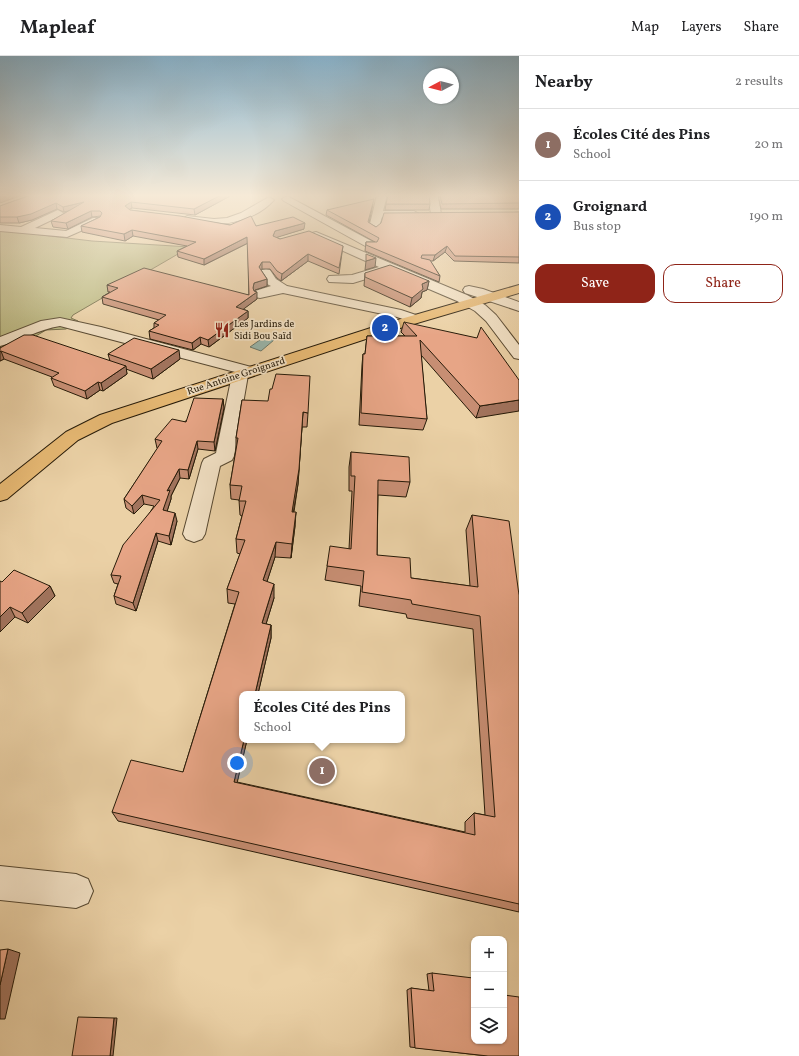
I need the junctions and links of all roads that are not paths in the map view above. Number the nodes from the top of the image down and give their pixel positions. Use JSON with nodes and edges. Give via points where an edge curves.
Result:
{"nodes":[{"id":1,"x":331,"y":242,"type":"edge"},
{"id":2,"x":366,"y":242,"type":"edge"},
{"id":3,"x":380,"y":250,"type":"edge"},
{"id":4,"x":390,"y":268,"type":"junction"},
{"id":5,"x":266,"y":273,"type":"dead end"},
{"id":6,"x":430,"y":273,"type":"edge"},
{"id":7,"x":332,"y":279,"type":"dead end"},
{"id":8,"x":283,"y":289,"type":"junction"},
{"id":9,"x":519,"y":289,"type":"edge"},
{"id":10,"x":260,"y":294,"type":"dead end"},
{"id":11,"x":477,"y":297,"type":"junction"},
{"id":12,"x":519,"y":307,"type":"edge"},
{"id":13,"x":414,"y":319,"type":"junction"},
{"id":14,"x":0,"y":342,"type":"edge"},
{"id":15,"x":519,"y":355,"type":"edge"},
{"id":16,"x":245,"y":373,"type":"junction"},
{"id":17,"x":0,"y":494,"type":"edge"},
{"id":18,"x":194,"y":534,"type":"dead end"},
{"id":19,"x":0,"y":883,"type":"edge"},
{"id":20,"x":76,"y":891,"type":"dead end"}],
"edges":[{"from":1,"to":4,"type":"street"},
{"from":2,"to":3,"type":"street"},
{"from":4,"to":7,"type":"street","via":[[353,279]]},
{"from":4,"to":11,"type":"street","via":[[462,298]]},
{"from":5,"to":8,"type":"street","via":[[271,281]]},
{"from":6,"to":11,"type":"street"},
{"from":8,"to":10,"type":"street"},
{"from":8,"to":13,"type":"street"},
{"from":9,"to":11,"type":"main road","name":"Rue Antoine Groignard"},
{"from":11,"to":12,"type":"street"},
{"from":11,"to":13,"type":"main road","name":"Rue Antoine Groignard"},
{"from":11,"to":15,"type":"street","via":[[480,308],[491,318]]},
{"from":13,"to":16,"type":"main road","name":"Rue Antoine Groignard"},
{"from":14,"to":16,"type":"street","via":[[46,324],[60,322],[104,332]]},
{"from":16,"to":17,"type":"main road","name":"Rue Antoine Groignard","via":[[106,419],[72,436]]},
{"from":16,"to":18,"type":"street","via":[[225,456],[211,463]]},
{"from":19,"to":20,"type":"street"}]}
